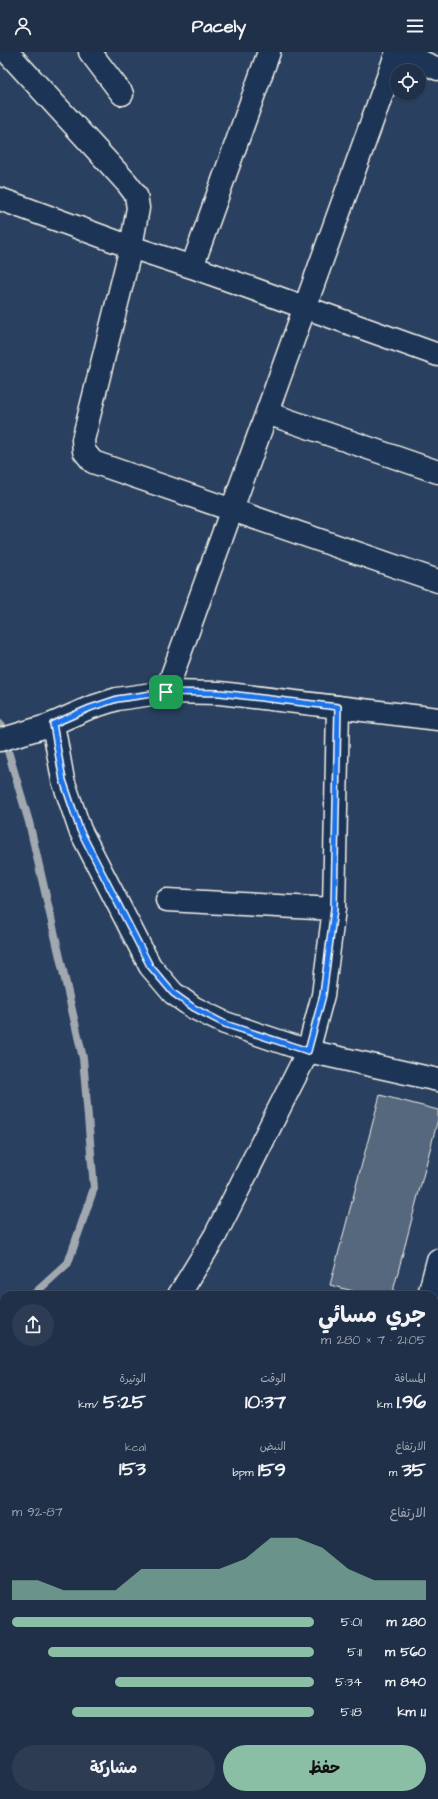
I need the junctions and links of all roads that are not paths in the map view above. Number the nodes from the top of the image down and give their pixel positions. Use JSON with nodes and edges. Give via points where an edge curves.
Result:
{"nodes":[{"id":1,"x":7,"y":52,"type":"edge"},
{"id":2,"x":90,"y":52,"type":"edge"},
{"id":3,"x":269,"y":52,"type":"edge"},
{"id":4,"x":398,"y":52,"type":"edge"},
{"id":5,"x":438,"y":68,"type":"edge"},
{"id":6,"x":122,"y":94,"type":"dead end"},
{"id":7,"x":0,"y":199,"type":"edge"},
{"id":8,"x":131,"y":247,"type":"junction"},
{"id":9,"x":192,"y":267,"type":"junction"},
{"id":10,"x":306,"y":306,"type":"junction"},
{"id":11,"x":438,"y":354,"type":"edge"},
{"id":12,"x":267,"y":413,"type":"junction"},
{"id":13,"x":438,"y":472,"type":"edge"},
{"id":14,"x":231,"y":511,"type":"junction"},
{"id":15,"x":438,"y":581,"type":"edge"},
{"id":16,"x":166,"y":692,"type":"junction"},
{"id":17,"x":338,"y":707,"type":"junction"},
{"id":18,"x":438,"y":718,"type":"edge"},
{"id":19,"x":52,"y":724,"type":"junction"},
{"id":20,"x":0,"y":740,"type":"edge"},
{"id":21,"x":167,"y":900,"type":"dead end"},
{"id":22,"x":334,"y":909,"type":"junction"},
{"id":23,"x":308,"y":1051,"type":"junction"},
{"id":24,"x":438,"y":1080,"type":"edge"},
{"id":25,"x":438,"y":1260,"type":"edge"},
{"id":26,"x":181,"y":1291,"type":"edge"},
{"id":27,"x":430,"y":1291,"type":"edge"}],
"edges":[{"from":1,"to":8,"type":"street","via":[[136,195],[138,208]]},
{"from":2,"to":6,"type":"street"},
{"from":3,"to":9,"type":"street"},
{"from":4,"to":5,"type":"street"},
{"from":4,"to":10,"type":"street"},
{"from":7,"to":8,"type":"street"},
{"from":8,"to":9,"type":"street"},
{"from":8,"to":14,"type":"street","via":[[83,440],[84,451],[93,462]]},
{"from":9,"to":10,"type":"street"},
{"from":10,"to":11,"type":"street"},
{"from":10,"to":12,"type":"street"},
{"from":12,"to":13,"type":"street"},
{"from":12,"to":14,"type":"street"},
{"from":14,"to":15,"type":"street"},
{"from":14,"to":16,"type":"street"},
{"from":16,"to":17,"type":"street","via":[[220,693]]},
{"from":16,"to":19,"type":"street","via":[[117,699]]},
{"from":17,"to":18,"type":"street"},
{"from":17,"to":22,"type":"street"},
{"from":19,"to":20,"type":"street"},
{"from":19,"to":23,"type":"street","via":[[63,780],[80,830],[150,966],[173,993],[194,1008],[225,1024]]},
{"from":21,"to":22,"type":"street"},
{"from":22,"to":23,"type":"street","via":[[323,995]]},
{"from":23,"to":24,"type":"street"},
{"from":23,"to":26,"type":"street","via":[[215,1236]]},
{"from":25,"to":27,"type":"street"}]}
